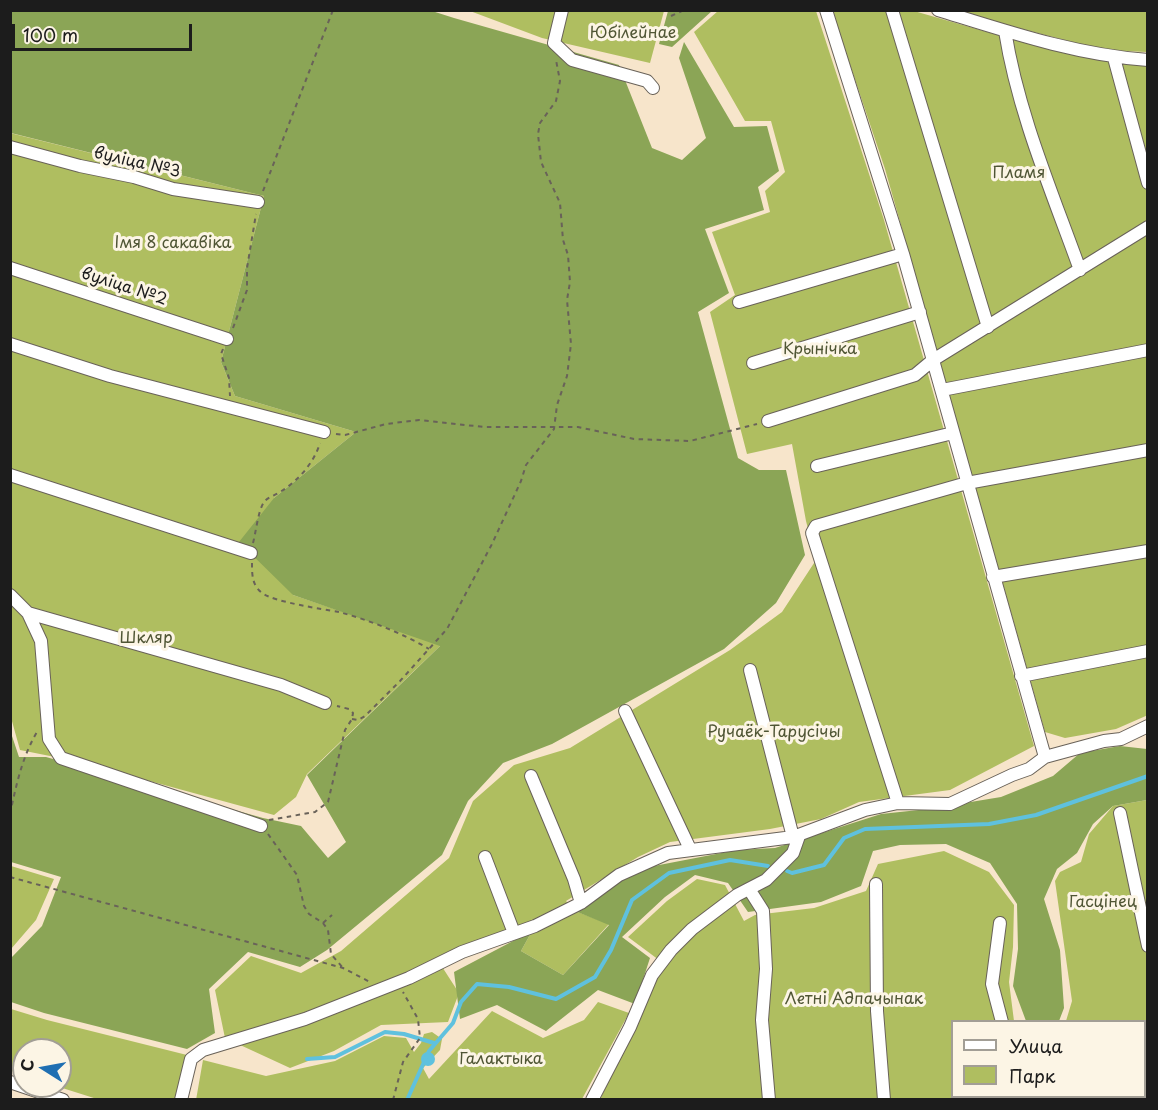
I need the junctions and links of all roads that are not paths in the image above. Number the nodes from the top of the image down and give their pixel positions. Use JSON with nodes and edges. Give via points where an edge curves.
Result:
{"nodes":[{"id":1,"x":562,"y":10,"type":"edge"},
{"id":2,"x":826,"y":10,"type":"edge"},
{"id":3,"x":892,"y":10,"type":"edge"},
{"id":4,"x":938,"y":10,"type":"edge"},
{"id":5,"x":1005,"y":31,"type":"junction"},
{"id":6,"x":1114,"y":58,"type":"junction"},
{"id":7,"x":1148,"y":60,"type":"edge"},
{"id":8,"x":654,"y":88,"type":"dead end"},
{"id":9,"x":10,"y":147,"type":"edge"},
{"id":10,"x":1148,"y":183,"type":"edge"},
{"id":11,"x":258,"y":202,"type":"road end"},
{"id":12,"x":1148,"y":227,"type":"edge"},
{"id":13,"x":903,"y":254,"type":"junction"},
{"id":14,"x":10,"y":268,"type":"edge"},
{"id":15,"x":1080,"y":270,"type":"junction"},
{"id":16,"x":739,"y":302,"type":"dead end"},
{"id":17,"x":920,"y":312,"type":"junction"},
{"id":18,"x":988,"y":327,"type":"junction"},
{"id":19,"x":227,"y":339,"type":"road end"},
{"id":20,"x":10,"y":344,"type":"edge"},
{"id":21,"x":1148,"y":350,"type":"edge"},
{"id":22,"x":933,"y":360,"type":"junction"},
{"id":23,"x":753,"y":363,"type":"dead end"},
{"id":24,"x":942,"y":390,"type":"junction"},
{"id":25,"x":768,"y":421,"type":"road end"},
{"id":26,"x":324,"y":432,"type":"road end"},
{"id":27,"x":953,"y":433,"type":"junction"},
{"id":28,"x":1148,"y":450,"type":"edge"},
{"id":29,"x":817,"y":466,"type":"dead end"},
{"id":30,"x":10,"y":475,"type":"edge"},
{"id":31,"x":967,"y":483,"type":"junction"},
{"id":32,"x":1148,"y":550,"type":"edge"},
{"id":33,"x":251,"y":553,"type":"road end"},
{"id":34,"x":993,"y":577,"type":"junction"},
{"id":35,"x":10,"y":595,"type":"edge"},
{"id":36,"x":28,"y":613,"type":"junction"},
{"id":37,"x":1148,"y":651,"type":"edge"},
{"id":38,"x":750,"y":670,"type":"dead end"},
{"id":39,"x":1021,"y":676,"type":"junction"},
{"id":40,"x":325,"y":703,"type":"road end"},
{"id":41,"x":625,"y":711,"type":"dead end"},
{"id":42,"x":1148,"y":726,"type":"edge"},
{"id":43,"x":1045,"y":756,"type":"junction"},
{"id":44,"x":531,"y":777,"type":"dead end"},
{"id":45,"x":898,"y":803,"type":"junction"},
{"id":46,"x":1120,"y":813,"type":"dead end"},
{"id":47,"x":261,"y":826,"type":"road end"},
{"id":48,"x":796,"y":837,"type":"junction"},
{"id":49,"x":690,"y":849,"type":"junction"},
{"id":50,"x":485,"y":857,"type":"dead end"},
{"id":51,"x":876,"y":884,"type":"dead end"},
{"id":52,"x":748,"y":889,"type":"junction"},
{"id":53,"x":581,"y":903,"type":"junction"},
{"id":54,"x":1000,"y":923,"type":"dead end"},
{"id":55,"x":514,"y":933,"type":"junction"},
{"id":56,"x":1148,"y":946,"type":"edge"},
{"id":57,"x":1001,"y":1020,"type":"edge"},
{"id":58,"x":10,"y":1082,"type":"edge"},
{"id":59,"x":63,"y":1100,"type":"edge"},
{"id":60,"x":181,"y":1100,"type":"edge"},
{"id":61,"x":592,"y":1100,"type":"edge"},
{"id":62,"x":769,"y":1100,"type":"edge"},
{"id":63,"x":885,"y":1100,"type":"edge"}],
"edges":[{"from":1,"to":8,"type":"street","via":[[554,43],[572,60],[647,81]]},
{"from":2,"to":13,"type":"street"},
{"from":3,"to":18,"type":"street"},
{"from":4,"to":5,"type":"street"},
{"from":5,"to":6,"type":"street"},
{"from":5,"to":15,"type":"street","via":[[1026,117]]},
{"from":6,"to":7,"type":"street"},
{"from":6,"to":10,"type":"street"},
{"from":9,"to":11,"type":"street","name":"вуліца №3","via":[[173,189]]},
{"from":12,"to":15,"type":"street"},
{"from":13,"to":16,"type":"street"},
{"from":13,"to":17,"type":"street"},
{"from":14,"to":19,"type":"street","name":"вуліца №2"},
{"from":15,"to":18,"type":"street"},
{"from":17,"to":22,"type":"street"},
{"from":17,"to":23,"type":"street"},
{"from":18,"to":22,"type":"street"},
{"from":20,"to":26,"type":"street","via":[[110,376]]},
{"from":21,"to":24,"type":"street"},
{"from":22,"to":24,"type":"street"},
{"from":22,"to":25,"type":"street","via":[[915,375]]},
{"from":24,"to":27,"type":"street"},
{"from":27,"to":29,"type":"street"},
{"from":27,"to":31,"type":"street"},
{"from":28,"to":31,"type":"street"},
{"from":30,"to":33,"type":"street"},
{"from":31,"to":34,"type":"street"},
{"from":31,"to":45,"type":"street","via":[[816,526],[812,533]]},
{"from":32,"to":34,"type":"street"},
{"from":34,"to":39,"type":"street"},
{"from":35,"to":36,"type":"street"},
{"from":36,"to":40,"type":"street","via":[[281,685]]},
{"from":36,"to":47,"type":"street","via":[[41,641],[49,740],[61,758]]},
{"from":37,"to":39,"type":"street"},
{"from":38,"to":48,"type":"street"},
{"from":39,"to":43,"type":"street"},
{"from":41,"to":49,"type":"street"},
{"from":42,"to":43,"type":"street","via":[[1121,740]]},
{"from":43,"to":45,"type":"street","via":[[1029,769],[950,804]]},
{"from":44,"to":53,"type":"street"},
{"from":45,"to":48,"type":"street","via":[[865,810]]},
{"from":46,"to":56,"type":"street"},
{"from":48,"to":49,"type":"street"},
{"from":48,"to":52,"type":"street","via":[[793,853],[766,880]]},
{"from":49,"to":53,"type":"street","via":[[668,853],[626,871]]},
{"from":50,"to":55,"type":"street"},
{"from":51,"to":63,"type":"street","via":[[877,1011]]},
{"from":52,"to":61,"type":"street","via":[[692,929],[651,975],[630,1028]]},
{"from":52,"to":62,"type":"street","via":[[763,911],[766,969],[762,1020]]},
{"from":53,"to":55,"type":"street"},
{"from":54,"to":57,"type":"street","via":[[992,984]]},
{"from":55,"to":60,"type":"street","via":[[305,1019],[202,1050],[191,1059]]},
{"from":58,"to":59,"type":"street"}]}
